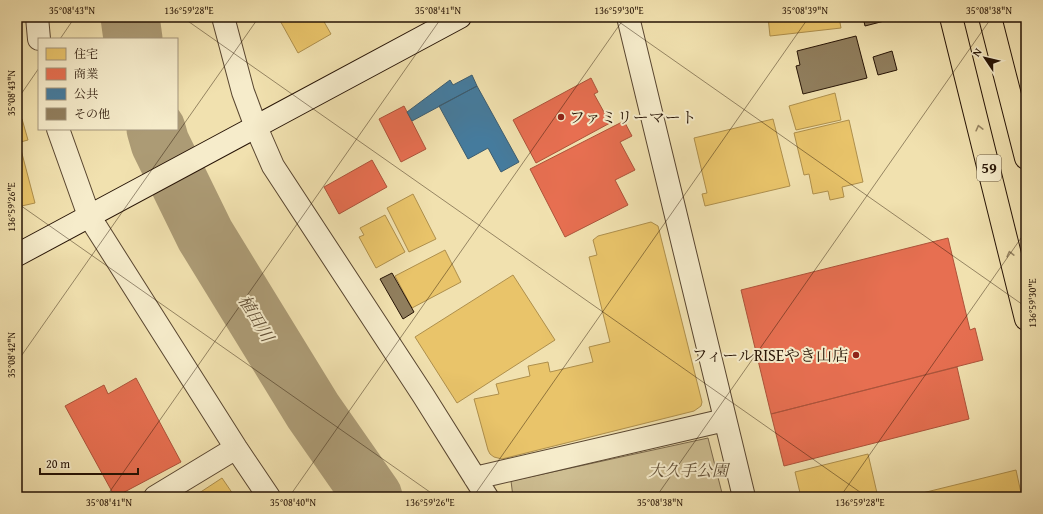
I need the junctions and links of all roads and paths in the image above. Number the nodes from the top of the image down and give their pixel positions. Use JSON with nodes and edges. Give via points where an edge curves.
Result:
{"nodes":[{"id":1,"x":36,"y":17,"type":"edge"},
{"id":2,"x":223,"y":17,"type":"edge"},
{"id":3,"x":460,"y":17,"type":"edge"},
{"id":4,"x":628,"y":17,"type":"edge"},
{"id":5,"x":951,"y":17,"type":"edge"},
{"id":6,"x":990,"y":17,"type":"edge"},
{"id":7,"x":40,"y":38,"type":"edge"},
{"id":8,"x":254,"y":127,"type":"junction"},
{"id":9,"x":58,"y":130,"type":"edge"},
{"id":10,"x":1026,"y":158,"type":"edge"},
{"id":11,"x":97,"y":212,"type":"junction"},
{"id":12,"x":17,"y":255,"type":"edge"},
{"id":13,"x":1026,"y":319,"type":"edge"},
{"id":14,"x":725,"y":420,"type":"junction"},
{"id":15,"x":236,"y":448,"type":"junction"},
{"id":16,"x":475,"y":478,"type":"junction"},
{"id":17,"x":155,"y":497,"type":"edge"},
{"id":18,"x":269,"y":497,"type":"edge"},
{"id":19,"x":487,"y":497,"type":"edge"},
{"id":20,"x":744,"y":497,"type":"edge"}],
"edges":[{"from":1,"to":7,"type":"street"},
{"from":2,"to":8,"type":"street"},
{"from":3,"to":8,"type":"street"},
{"from":4,"to":14,"type":"street"},
{"from":13,"to":5,"type":"main road","number":"59","one_way":true},
{"from":6,"to":10,"type":"main road","number":"59"},
{"from":8,"to":11,"type":"street"},
{"from":8,"to":16,"type":"street","via":[[273,166]]},
{"from":9,"to":11,"type":"street"},
{"from":11,"to":12,"type":"street"},
{"from":11,"to":15,"type":"street"},
{"from":14,"to":16,"type":"street"},
{"from":14,"to":20,"type":"street"},
{"from":15,"to":17,"type":"street"},
{"from":15,"to":18,"type":"street"},
{"from":16,"to":19,"type":"street"}]}
